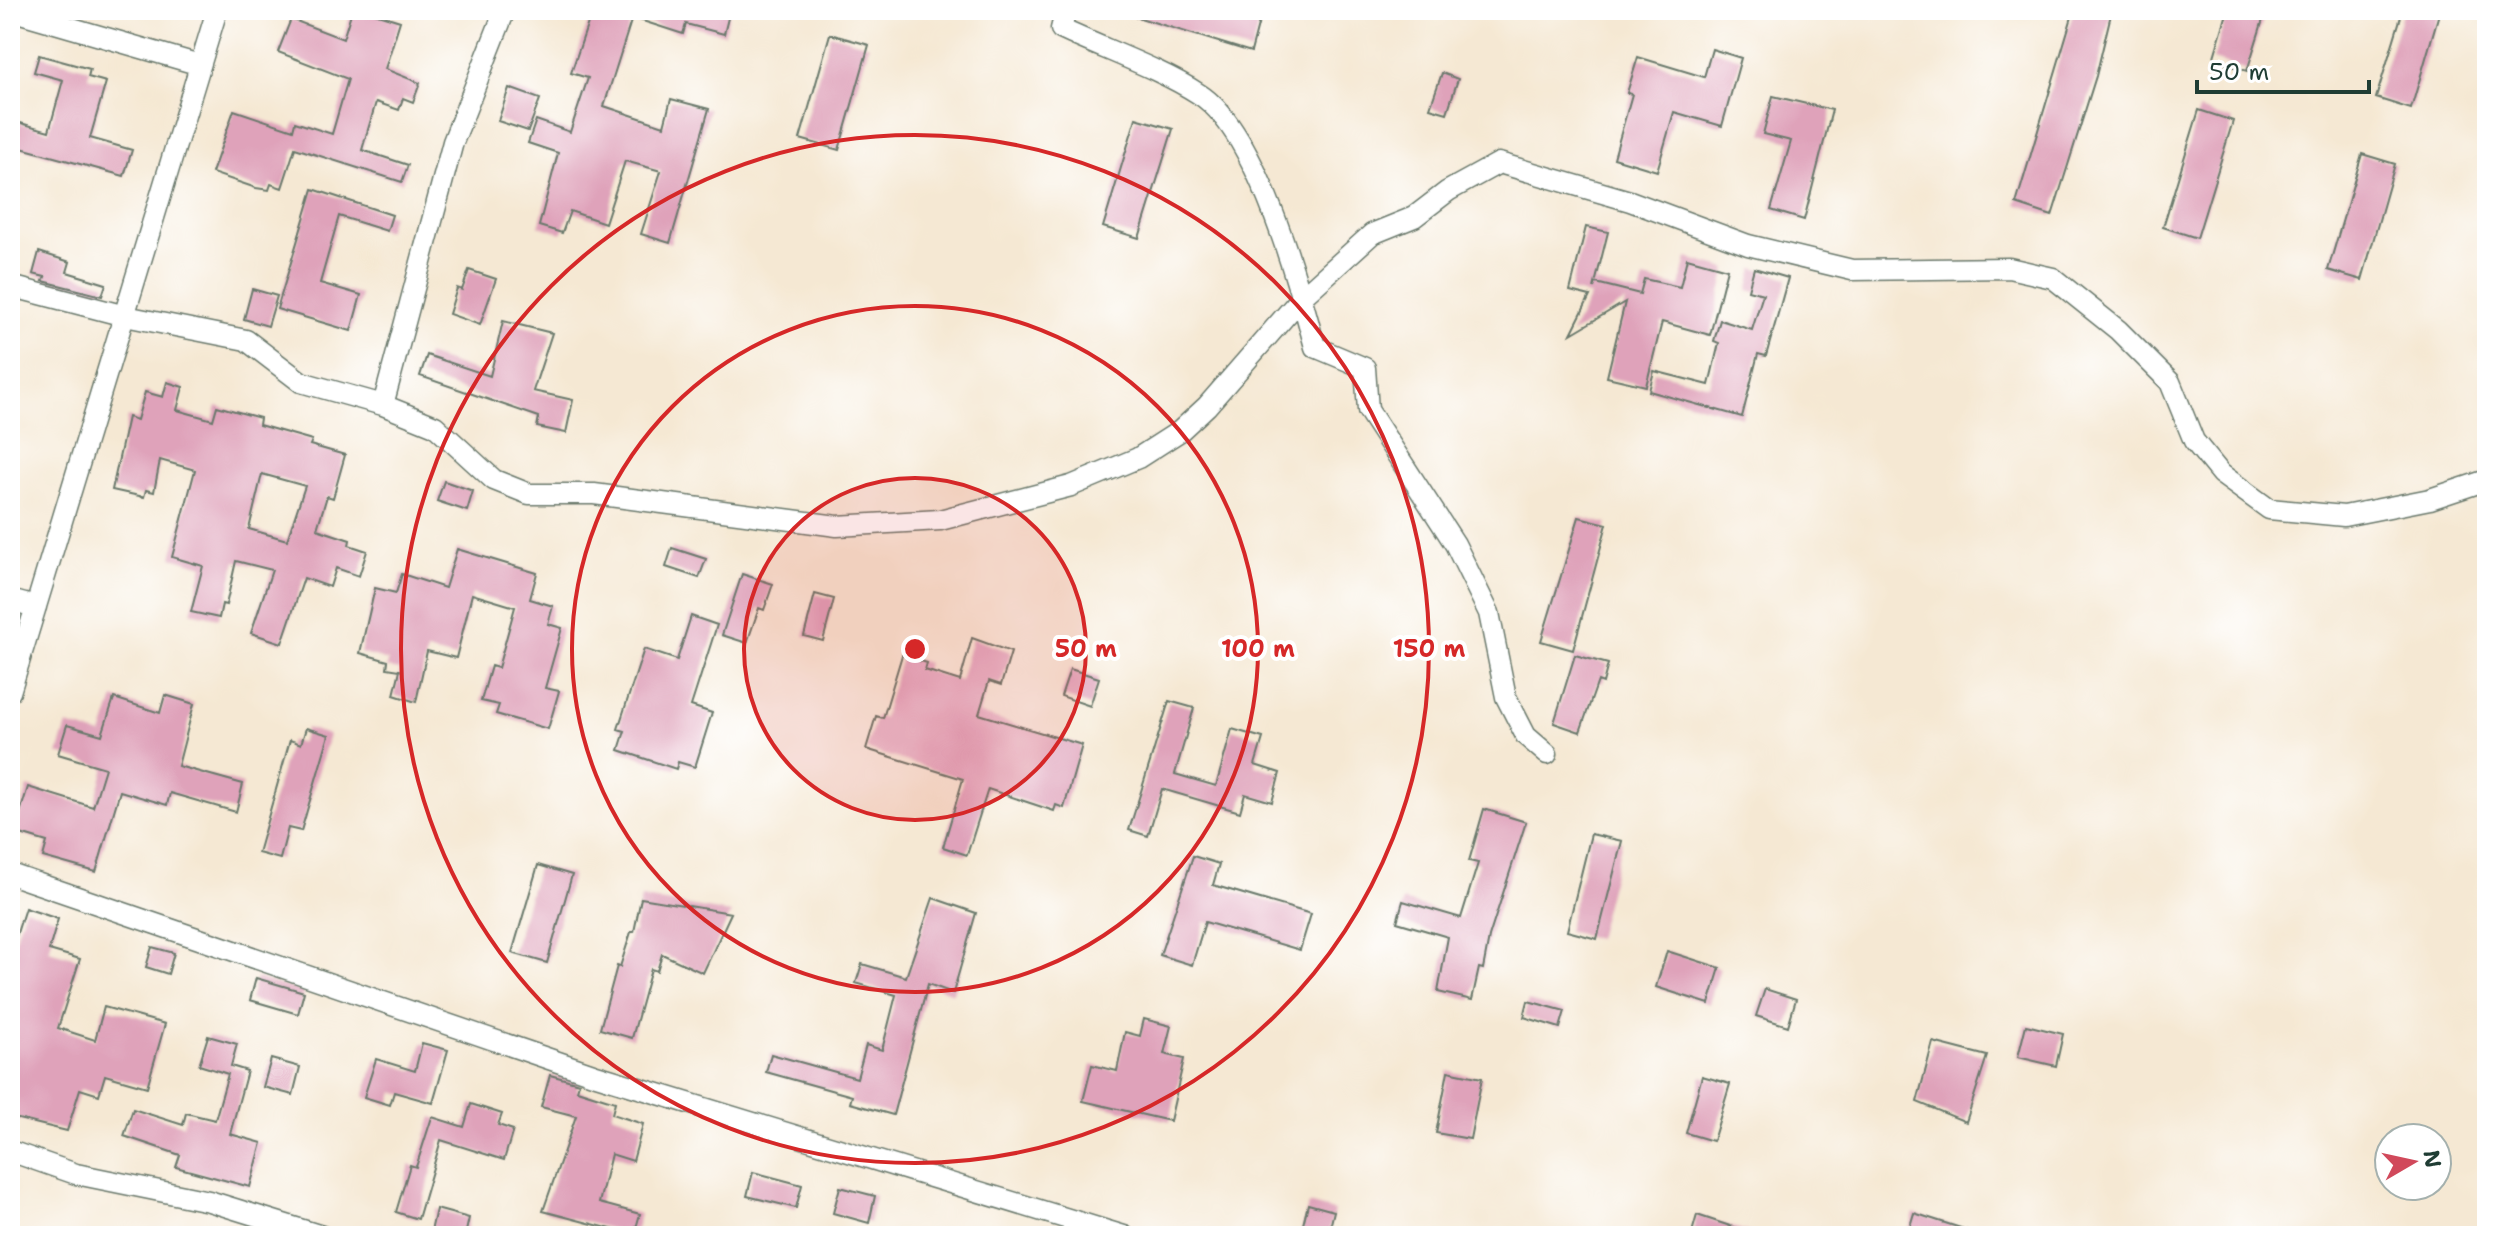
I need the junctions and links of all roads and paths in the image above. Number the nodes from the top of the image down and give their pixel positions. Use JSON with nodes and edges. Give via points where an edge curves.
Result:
{"nodes":[{"id":1,"x":10,"y":10,"type":"edge"},
{"id":2,"x":217,"y":10,"type":"edge"},
{"id":3,"x":505,"y":10,"type":"edge"},
{"id":4,"x":1066,"y":10,"type":"edge"},
{"id":5,"x":200,"y":65,"type":"junction"},
{"id":6,"x":10,"y":286,"type":"edge"},
{"id":7,"x":1302,"y":297,"type":"junction"},
{"id":8,"x":125,"y":316,"type":"junction"},
{"id":9,"x":383,"y":405,"type":"junction"},
{"id":10,"x":2487,"y":480,"type":"edge"},
{"id":11,"x":10,"y":600,"type":"edge"},
{"id":12,"x":36,"y":607,"type":"junction"},
{"id":13,"x":10,"y":692,"type":"edge"},
{"id":14,"x":1547,"y":754,"type":"dead end"},
{"id":15,"x":10,"y":874,"type":"edge"},
{"id":16,"x":10,"y":1151,"type":"edge"},
{"id":17,"x":322,"y":1236,"type":"edge"},
{"id":18,"x":1124,"y":1236,"type":"edge"}],
"edges":[{"from":1,"to":5,"type":"street"},
{"from":2,"to":5,"type":"street"},
{"from":3,"to":9,"type":"street","via":[[453,142]]},
{"from":4,"to":7,"type":"street","via":[[1061,29],[1201,95],[1232,128],[1254,167]]},
{"from":5,"to":8,"type":"street"},
{"from":6,"to":8,"type":"street"},
{"from":7,"to":9,"type":"street","via":[[1207,406],[1138,458],[1071,486],[940,520],[837,526],[594,494],[529,494],[494,480],[435,426]]},
{"from":7,"to":10,"type":"street","via":[[1372,234],[1414,217],[1499,163],[1630,201],[1748,245],[1852,270],[2009,268],[2053,278],[2118,330],[2170,382],[2194,441],[2221,474],[2269,509],[2344,516],[2430,499]]},
{"from":7,"to":14,"type":"street","via":[[1315,347],[1365,368],[1368,410],[1455,544],[1489,613],[1506,697],[1526,736]]},
{"from":8,"to":9,"type":"street","via":[[246,340],[301,382]]},
{"from":8,"to":12,"type":"street"},
{"from":11,"to":12,"type":"street"},
{"from":12,"to":13,"type":"street"},
{"from":15,"to":18,"type":"street","via":[[593,1074]]},
{"from":16,"to":17,"type":"street","via":[[76,1174],[209,1201]]}]}
